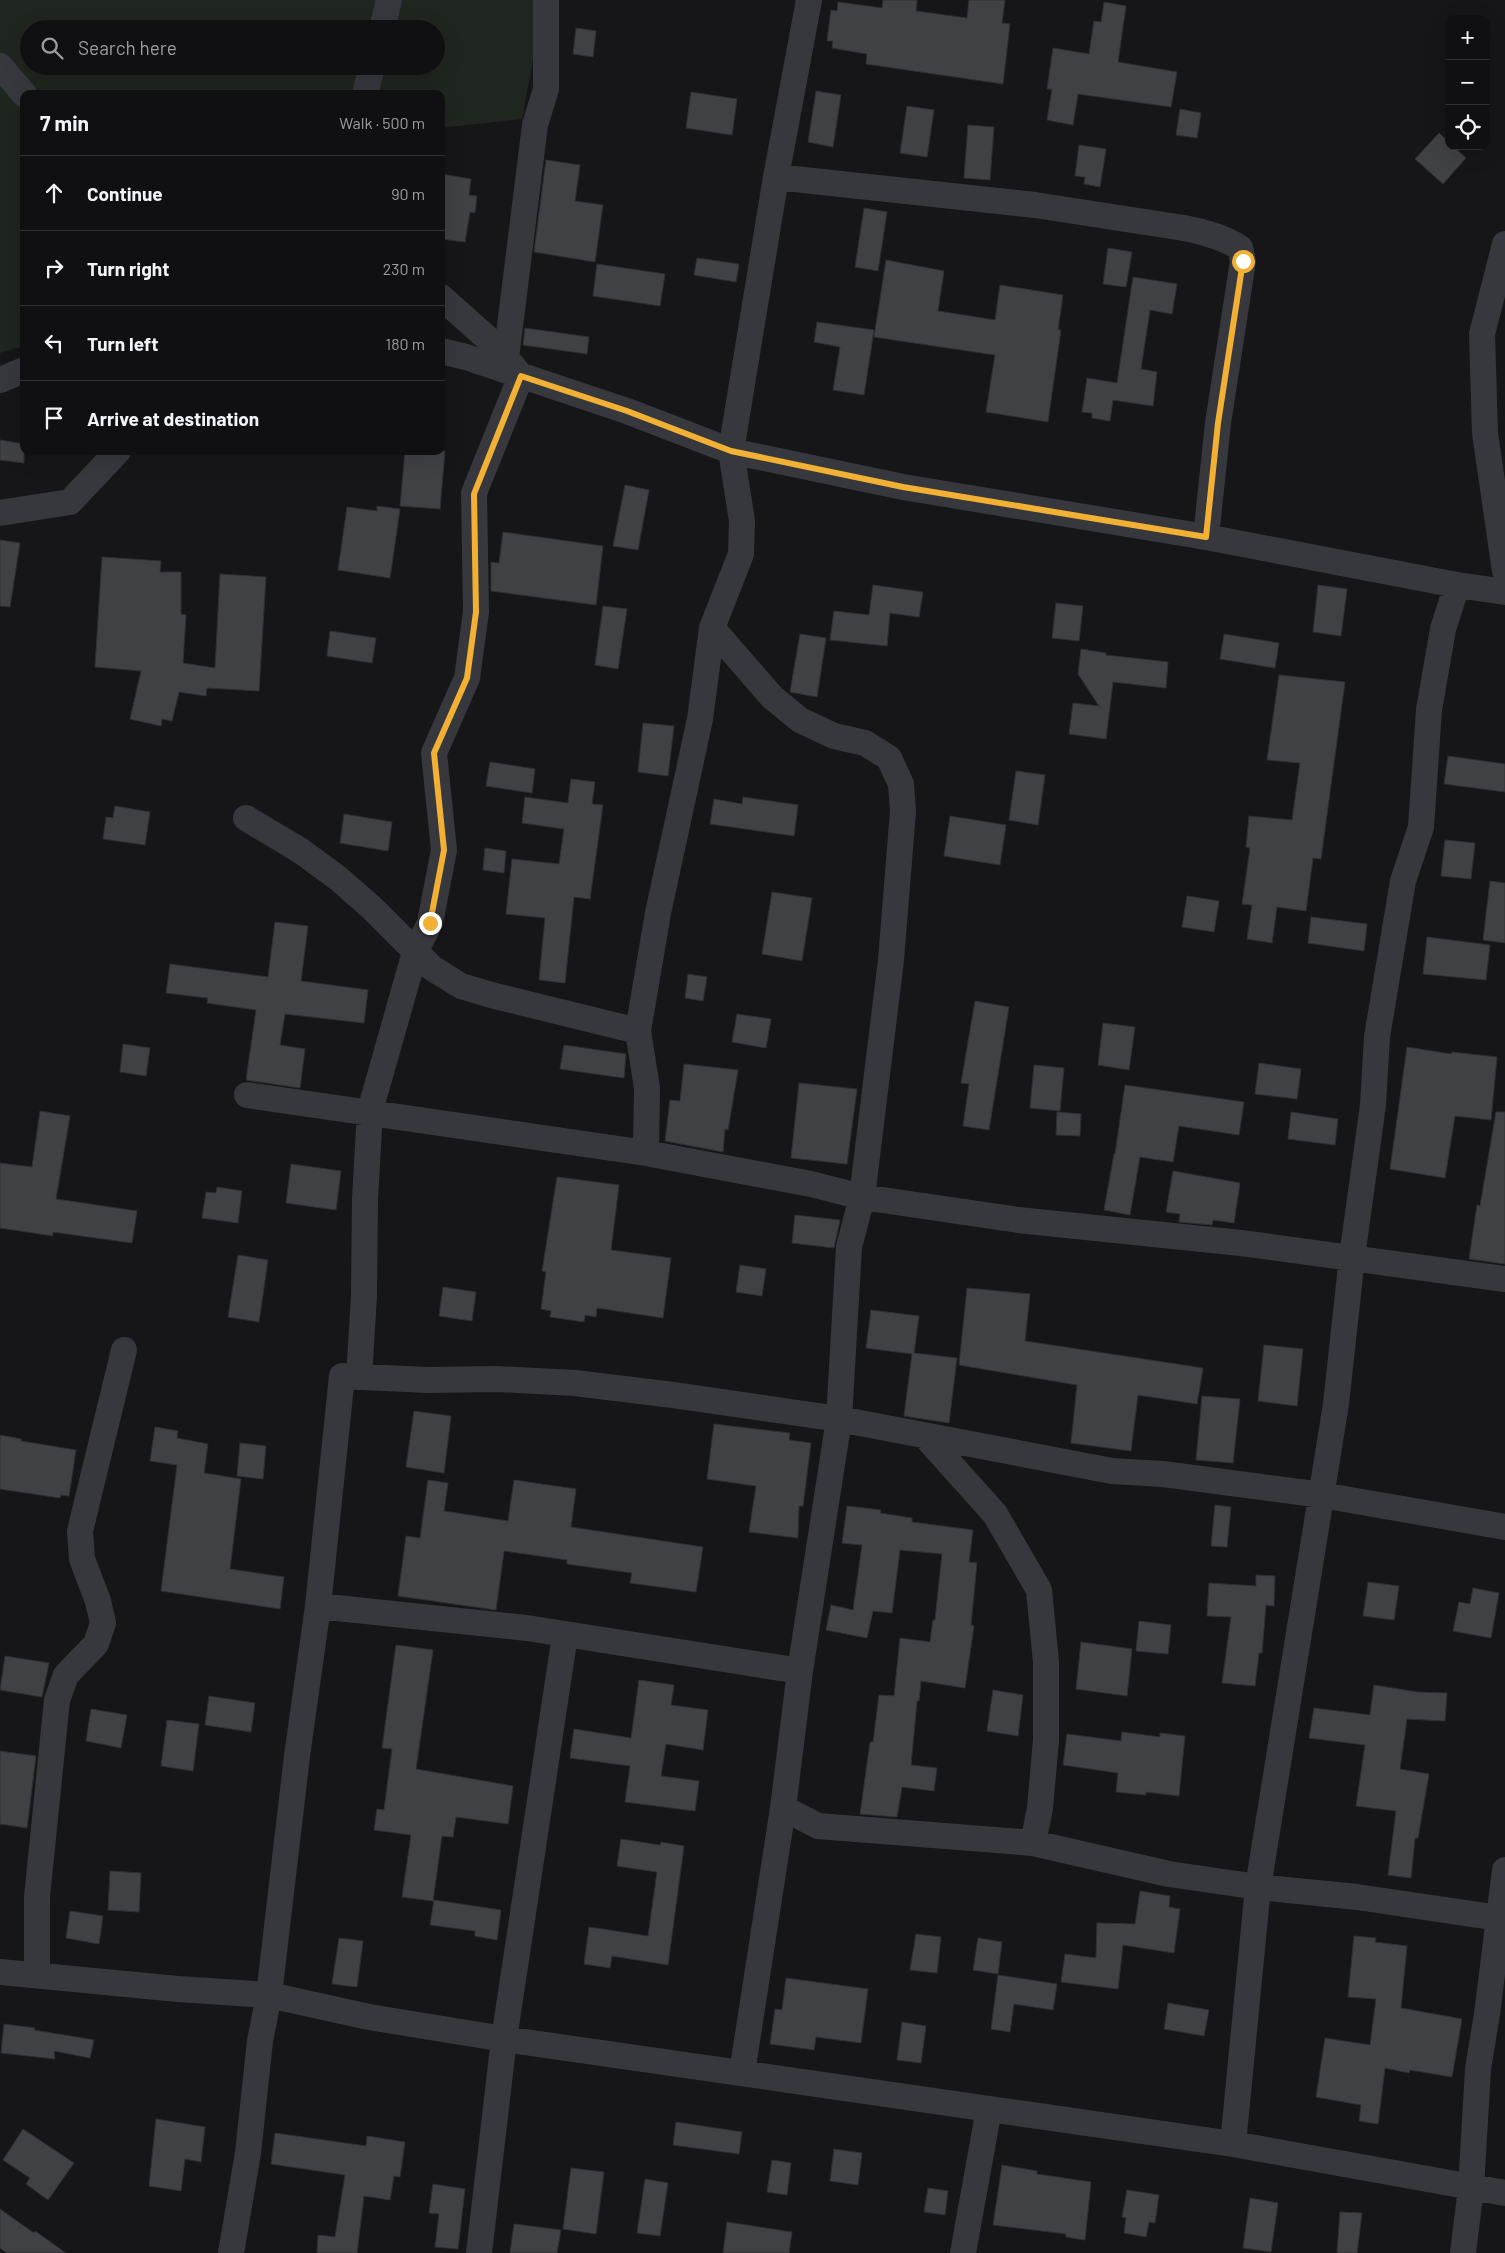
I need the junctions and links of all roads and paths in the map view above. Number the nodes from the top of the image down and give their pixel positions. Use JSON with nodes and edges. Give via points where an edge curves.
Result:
{"nodes":[{"id":1,"x":389,"y":0,"type":"edge"},
{"id":2,"x":546,"y":0,"type":"edge"},
{"id":3,"x":809,"y":0,"type":"edge"},
{"id":4,"x":384,"y":20,"type":"edge"},
{"id":5,"x":0,"y":66,"type":"edge"},
{"id":6,"x":370,"y":75,"type":"edge"},
{"id":7,"x":21,"y":90,"type":"edge"},
{"id":8,"x":366,"y":90,"type":"edge"},
{"id":9,"x":776,"y":177,"type":"junction"},
{"id":10,"x":1505,"y":244,"type":"edge"},
{"id":11,"x":445,"y":301,"type":"edge"},
{"id":12,"x":445,"y":352,"type":"edge"},
{"id":13,"x":0,"y":358,"type":"edge"},
{"id":14,"x":20,"y":359,"type":"edge"},
{"id":15,"x":513,"y":367,"type":"junction"},
{"id":16,"x":20,"y":372,"type":"edge"},
{"id":17,"x":0,"y":380,"type":"edge"},
{"id":18,"x":731,"y":451,"type":"junction"},
{"id":19,"x":114,"y":455,"type":"edge"},
{"id":20,"x":0,"y":513,"type":"edge"},
{"id":21,"x":1206,"y":537,"type":"junction"},
{"id":22,"x":1505,"y":570,"type":"edge"},
{"id":23,"x":1457,"y":585,"type":"junction"},
{"id":24,"x":1505,"y":592,"type":"edge"},
{"id":25,"x":712,"y":628,"type":"junction"},
{"id":26,"x":246,"y":818,"type":"dead end"},
{"id":27,"x":415,"y":952,"type":"junction"},
{"id":28,"x":638,"y":1031,"type":"junction"},
{"id":29,"x":247,"y":1095,"type":"dead end"},
{"id":30,"x":370,"y":1111,"type":"junction"},
{"id":31,"x":646,"y":1153,"type":"junction"},
{"id":32,"x":862,"y":1197,"type":"junction"},
{"id":33,"x":1352,"y":1257,"type":"junction"},
{"id":34,"x":1505,"y":1279,"type":"edge"},
{"id":35,"x":124,"y":1350,"type":"dead end"},
{"id":36,"x":359,"y":1377,"type":"junction"},
{"id":37,"x":839,"y":1419,"type":"junction"},
{"id":38,"x":925,"y":1436,"type":"junction"},
{"id":39,"x":1322,"y":1495,"type":"junction"},
{"id":40,"x":1505,"y":1527,"type":"edge"},
{"id":41,"x":318,"y":1606,"type":"junction"},
{"id":42,"x":565,"y":1635,"type":"junction"},
{"id":43,"x":800,"y":1671,"type":"junction"},
{"id":44,"x":783,"y":1808,"type":"junction"},
{"id":45,"x":1033,"y":1844,"type":"junction"},
{"id":46,"x":1505,"y":1870,"type":"edge"},
{"id":47,"x":1258,"y":1887,"type":"junction"},
{"id":48,"x":1501,"y":1919,"type":"edge"},
{"id":49,"x":0,"y":1972,"type":"edge"},
{"id":50,"x":37,"y":1975,"type":"junction"},
{"id":51,"x":269,"y":1996,"type":"junction"},
{"id":52,"x":504,"y":2039,"type":"junction"},
{"id":53,"x":742,"y":2073,"type":"junction"},
{"id":54,"x":989,"y":2109,"type":"junction"},
{"id":55,"x":1233,"y":2144,"type":"junction"},
{"id":56,"x":1471,"y":2188,"type":"junction"},
{"id":57,"x":1505,"y":2193,"type":"edge"},
{"id":58,"x":231,"y":2253,"type":"edge"},
{"id":59,"x":479,"y":2253,"type":"edge"},
{"id":60,"x":963,"y":2253,"type":"edge"},
{"id":61,"x":1463,"y":2253,"type":"edge"}],
"edges":[{"from":1,"to":4,"type":"street"},
{"from":2,"to":15,"type":"street","via":[[546,89],[535,125]]},
{"from":3,"to":9,"type":"street"},
{"from":5,"to":7,"type":"street"},
{"from":6,"to":8,"type":"street"},
{"from":9,"to":18,"type":"street"},
{"from":9,"to":21,"type":"street","via":[[1035,206],[1184,228],[1207,233],[1240,248],[1243,261],[1218,423]]},
{"from":10,"to":22,"type":"street","via":[[1482,334],[1485,433]]},
{"from":11,"to":15,"type":"street","via":[[496,346]]},
{"from":12,"to":15,"type":"street"},
{"from":13,"to":14,"type":"street"},
{"from":15,"to":18,"type":"street"},
{"from":15,"to":27,"type":"street","via":[[474,494],[476,612],[467,678],[434,753],[444,850],[430,923]]},
{"from":16,"to":17,"type":"street"},
{"from":18,"to":21,"type":"street","via":[[903,487]]},
{"from":18,"to":25,"type":"street","via":[[742,521],[741,554]]},
{"from":19,"to":20,"type":"street","via":[[70,502]]},
{"from":21,"to":23,"type":"street"},
{"from":23,"to":24,"type":"street"},
{"from":23,"to":33,"type":"street","via":[[1443,629],[1429,710],[1421,827],[1404,881],[1377,1037],[1370,1134]]},
{"from":25,"to":28,"type":"street","via":[[700,719],[658,913]]},
{"from":25,"to":32,"type":"street","via":[[772,697],[800,720],[834,736],[865,743],[888,758],[901,784],[903,811],[891,960]]},
{"from":26,"to":27,"type":"street","via":[[301,851],[339,879]]},
{"from":27,"to":28,"type":"street","via":[[432,968],[461,986]]},
{"from":27,"to":30,"type":"street"},
{"from":28,"to":31,"type":"street","via":[[647,1088]]},
{"from":29,"to":30,"type":"street"},
{"from":30,"to":31,"type":"street"},
{"from":30,"to":36,"type":"street"},
{"from":31,"to":32,"type":"street","via":[[811,1184]]},
{"from":32,"to":33,"type":"street","via":[[1018,1220]]},
{"from":32,"to":37,"type":"street","via":[[849,1248]]},
{"from":33,"to":34,"type":"street"},
{"from":33,"to":39,"type":"street","via":[[1336,1404]]},
{"from":35,"to":50,"type":"street","via":[[80,1531],[82,1559],[103,1623],[96,1644],[66,1675],[57,1700],[37,1897]]},
{"from":36,"to":37,"type":"street","via":[[427,1380],[496,1378],[575,1383]]},
{"from":36,"to":41,"type":"street","via":[[342,1376]]},
{"from":37,"to":38,"type":"street"},
{"from":37,"to":43,"type":"street"},
{"from":38,"to":39,"type":"street","via":[[1112,1471],[1163,1474]]},
{"from":38,"to":45,"type":"street","via":[[995,1514],[1038,1590],[1046,1662],[1046,1740]]},
{"from":39,"to":40,"type":"street"},
{"from":39,"to":47,"type":"street"},
{"from":41,"to":42,"type":"street","via":[[473,1621]]},
{"from":41,"to":51,"type":"street"},
{"from":42,"to":43,"type":"street"},
{"from":42,"to":52,"type":"street"},
{"from":43,"to":44,"type":"street"},
{"from":44,"to":45,"type":"street","via":[[818,1826]]},
{"from":44,"to":53,"type":"street"},
{"from":45,"to":47,"type":"street","via":[[1169,1874]]},
{"from":46,"to":48,"type":"street"},
{"from":47,"to":48,"type":"street","via":[[1358,1897]]},
{"from":47,"to":55,"type":"street"},
{"from":48,"to":56,"type":"street","via":[[1478,2069]]},
{"from":49,"to":50,"type":"street"},
{"from":50,"to":51,"type":"street"},
{"from":51,"to":52,"type":"street"},
{"from":51,"to":58,"type":"street"},
{"from":52,"to":53,"type":"street"},
{"from":52,"to":59,"type":"street"},
{"from":53,"to":54,"type":"street"},
{"from":54,"to":55,"type":"street"},
{"from":54,"to":60,"type":"street"},
{"from":55,"to":56,"type":"street"},
{"from":56,"to":57,"type":"street"},
{"from":56,"to":61,"type":"street"}]}
